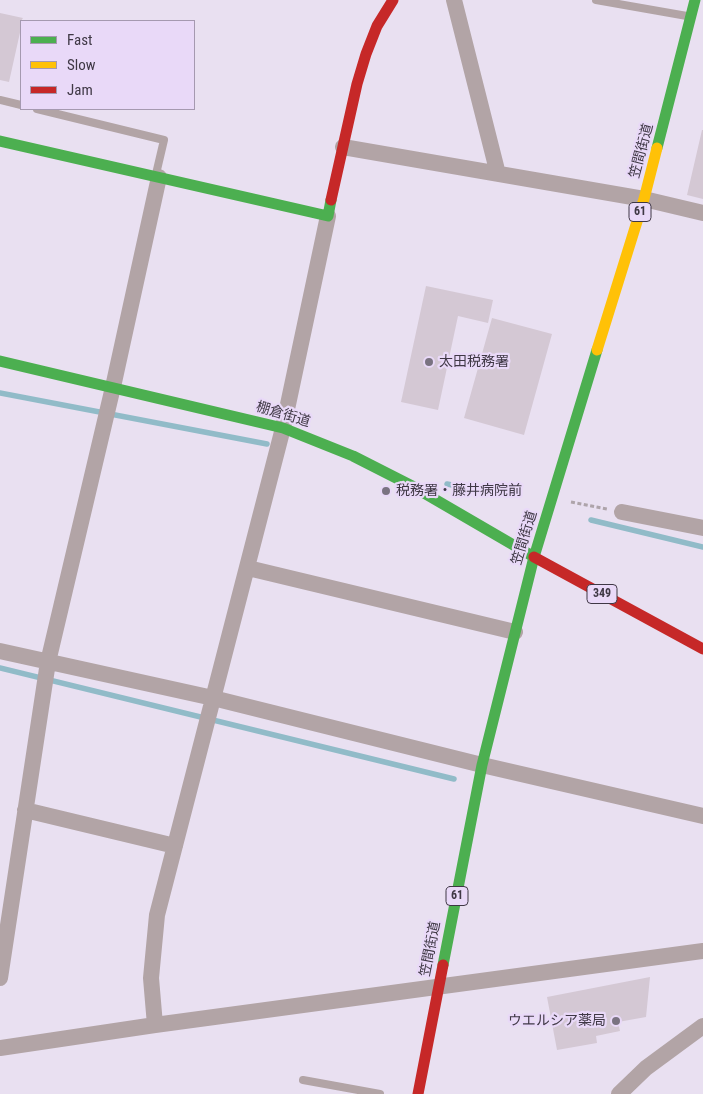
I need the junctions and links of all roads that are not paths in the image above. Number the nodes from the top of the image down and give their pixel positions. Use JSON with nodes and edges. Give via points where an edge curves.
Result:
{"nodes":[{"id":1,"x":393,"y":0,"type":"edge"},
{"id":2,"x":454,"y":0,"type":"edge"},
{"id":3,"x":596,"y":0,"type":"edge"},
{"id":4,"x":695,"y":0,"type":"edge"},
{"id":5,"x":692,"y":17,"type":"junction"},
{"id":6,"x":0,"y":100,"type":"edge"},
{"id":7,"x":20,"y":105,"type":"edge"},
{"id":8,"x":41,"y":110,"type":"edge"},
{"id":9,"x":0,"y":141,"type":"edge"},
{"id":10,"x":343,"y":148,"type":"junction"},
{"id":11,"x":498,"y":174,"type":"junction"},
{"id":12,"x":157,"y":177,"type":"junction"},
{"id":13,"x":644,"y":199,"type":"junction"},
{"id":14,"x":703,"y":213,"type":"edge"},
{"id":15,"x":328,"y":216,"type":"junction"},
{"id":16,"x":0,"y":361,"type":"edge"},
{"id":17,"x":113,"y":386,"type":"junction"},
{"id":18,"x":283,"y":428,"type":"junction"},
{"id":19,"x":622,"y":512,"type":"road end"},
{"id":20,"x":703,"y":528,"type":"edge"},
{"id":21,"x":534,"y":557,"type":"junction"},
{"id":22,"x":248,"y":568,"type":"junction"},
{"id":23,"x":515,"y":632,"type":"junction"},
{"id":24,"x":703,"y":649,"type":"edge"},
{"id":25,"x":0,"y":651,"type":"edge"},
{"id":26,"x":48,"y":662,"type":"junction"},
{"id":27,"x":212,"y":698,"type":"junction"},
{"id":28,"x":482,"y":765,"type":"junction"},
{"id":29,"x":26,"y":810,"type":"junction"},
{"id":30,"x":703,"y":816,"type":"edge"},
{"id":31,"x":175,"y":846,"type":"junction"},
{"id":32,"x":703,"y":951,"type":"edge"},
{"id":33,"x":0,"y":978,"type":"edge"},
{"id":34,"x":439,"y":987,"type":"junction"},
{"id":35,"x":156,"y":1025,"type":"junction"},
{"id":36,"x":703,"y":1026,"type":"edge"},
{"id":37,"x":0,"y":1048,"type":"edge"},
{"id":38,"x":303,"y":1080,"type":"dead end"},
{"id":39,"x":380,"y":1094,"type":"edge"},
{"id":40,"x":418,"y":1094,"type":"edge"},
{"id":41,"x":619,"y":1094,"type":"edge"}],
"edges":[{"from":1,"to":10,"type":"main road","via":[[377,26],[366,54]]},
{"from":2,"to":11,"type":"street"},
{"from":3,"to":5,"type":"lane"},
{"from":4,"to":5,"type":"main road","name":"笠間街道","number":"61"},
{"from":5,"to":13,"type":"main road","name":"笠間街道","number":"61"},
{"from":6,"to":7,"type":"lane"},
{"from":8,"to":12,"type":"lane","via":[[164,140]]},
{"from":9,"to":12,"type":"main road"},
{"from":10,"to":11,"type":"street"},
{"from":10,"to":15,"type":"main road"},
{"from":11,"to":13,"type":"street"},
{"from":12,"to":15,"type":"main road"},
{"from":12,"to":17,"type":"street"},
{"from":13,"to":14,"type":"street"},
{"from":13,"to":21,"type":"main road","name":"笠間街道","number":"61"},
{"from":15,"to":18,"type":"street"},
{"from":16,"to":17,"type":"main road","name":"棚倉街道"},
{"from":17,"to":18,"type":"main road","name":"棚倉街道"},
{"from":17,"to":26,"type":"street"},
{"from":18,"to":21,"type":"main road","name":"棚倉街道","via":[[353,456],[412,486]]},
{"from":18,"to":22,"type":"street"},
{"from":19,"to":20,"type":"street"},
{"from":21,"to":23,"type":"main road","name":"笠間街道","number":"61"},
{"from":21,"to":24,"type":"main road","number":"349"},
{"from":22,"to":23,"type":"street"},
{"from":22,"to":27,"type":"street"},
{"from":23,"to":28,"type":"main road","name":"笠間街道","number":"61"},
{"from":25,"to":26,"type":"street"},
{"from":26,"to":27,"type":"street"},
{"from":26,"to":29,"type":"street"},
{"from":27,"to":28,"type":"street"},
{"from":27,"to":31,"type":"street"},
{"from":28,"to":30,"type":"street"},
{"from":28,"to":34,"type":"main road","name":"笠間街道","number":"61"},
{"from":29,"to":31,"type":"street"},
{"from":29,"to":33,"type":"street"},
{"from":31,"to":35,"type":"street","via":[[157,915],[151,978]]},
{"from":32,"to":34,"type":"street"},
{"from":34,"to":35,"type":"street"},
{"from":34,"to":40,"type":"main road","name":"笠間街道","number":"61"},
{"from":35,"to":37,"type":"street"},
{"from":36,"to":41,"type":"street","via":[[646,1068]]},
{"from":38,"to":39,"type":"lane"}]}
